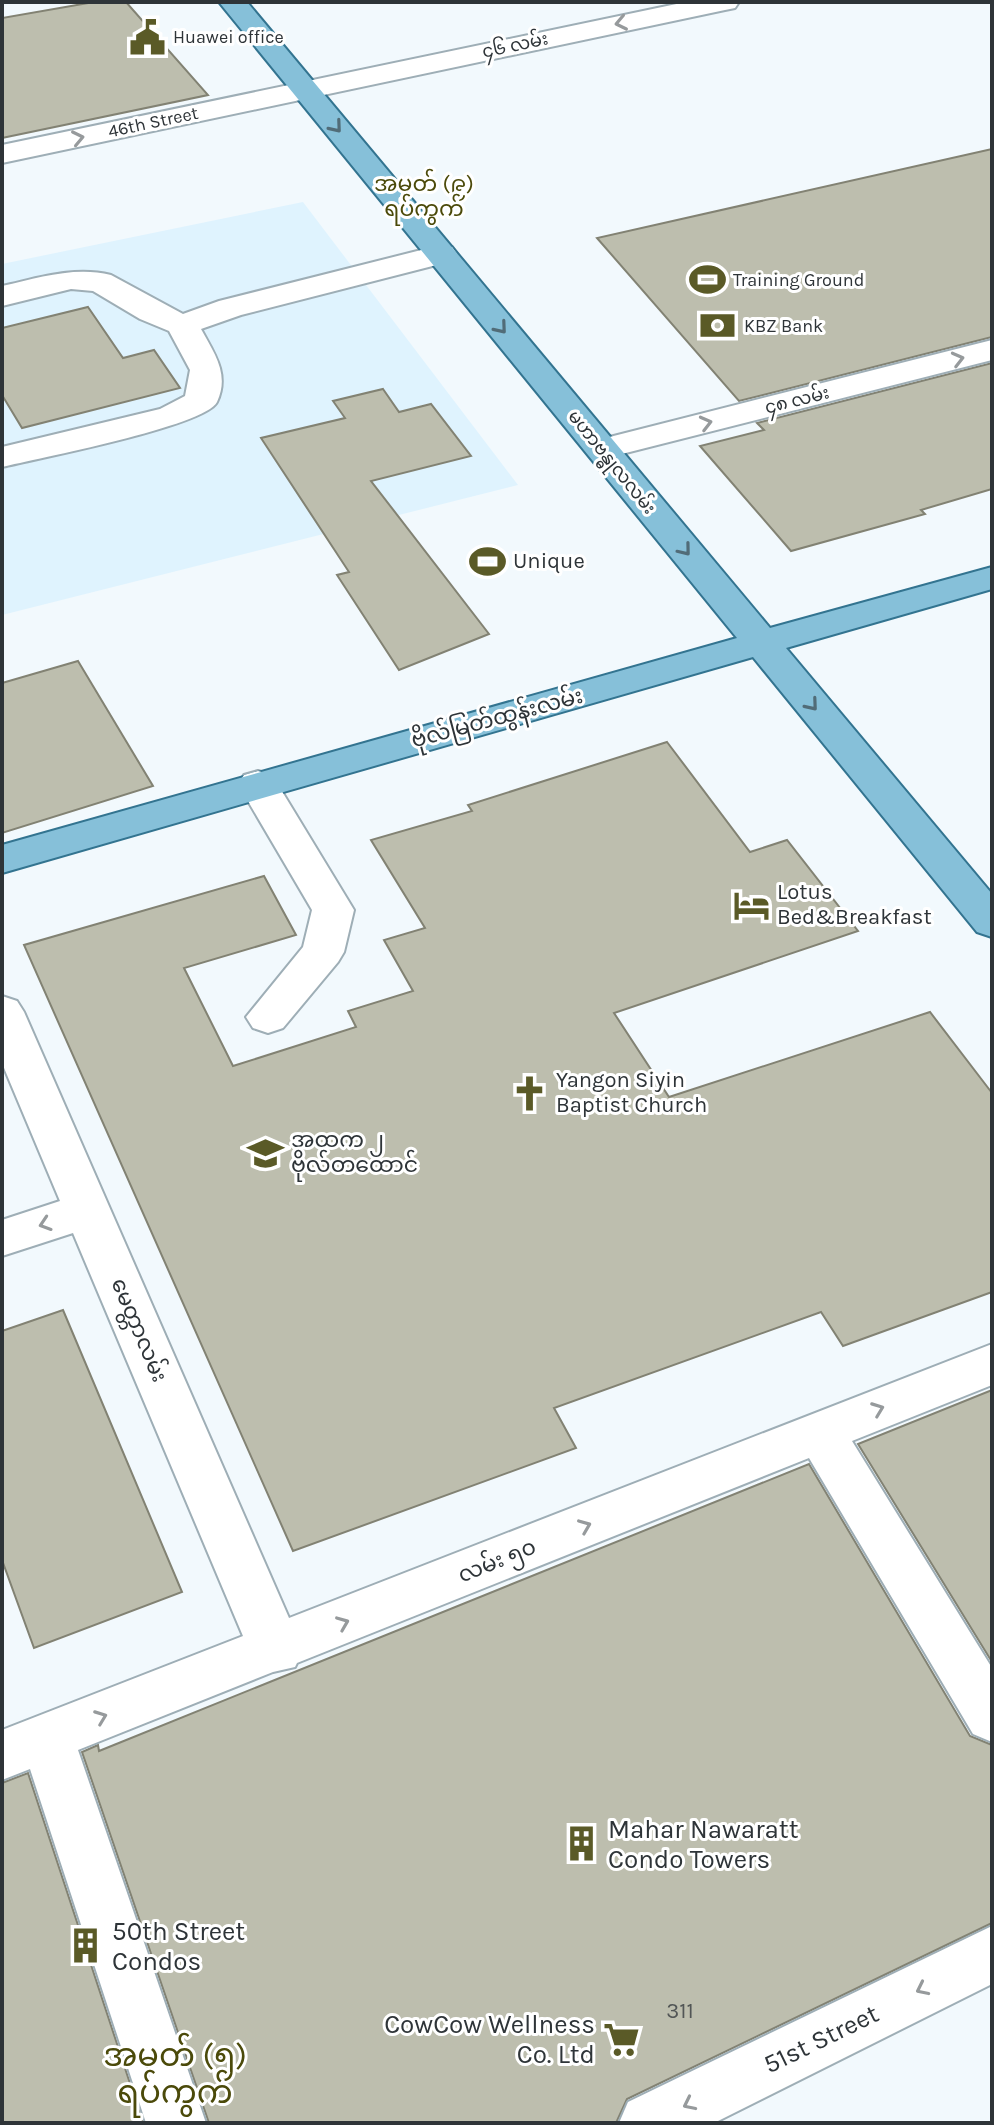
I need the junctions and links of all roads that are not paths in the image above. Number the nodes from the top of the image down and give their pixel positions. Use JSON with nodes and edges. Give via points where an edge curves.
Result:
{"nodes":[{"id":1,"x":233,"y":2,"type":"edge"},
{"id":2,"x":725,"y":2,"type":"edge"},
{"id":3,"x":317,"y":86,"type":"junction"},
{"id":4,"x":2,"y":154,"type":"edge"},
{"id":5,"x":441,"y":254,"type":"junction"},
{"id":6,"x":2,"y":296,"type":"edge"},
{"id":7,"x":182,"y":325,"type":"junction"},
{"id":8,"x":992,"y":350,"type":"edge"},
{"id":9,"x":602,"y":449,"type":"junction"},
{"id":10,"x":2,"y":457,"type":"edge"},
{"id":11,"x":992,"y":578,"type":"edge"},
{"id":12,"x":763,"y":645,"type":"junction"},
{"id":13,"x":258,"y":784,"type":"junction"},
{"id":14,"x":2,"y":859,"type":"edge"},
{"id":15,"x":992,"y":922,"type":"edge"},
{"id":16,"x":2,"y":1012,"type":"edge"},
{"id":17,"x":268,"y":1017,"type":"dead end"},
{"id":18,"x":88,"y":1210,"type":"junction"},
{"id":19,"x":2,"y":1238,"type":"edge"},
{"id":20,"x":992,"y":1364,"type":"edge"},
{"id":21,"x":820,"y":1432,"type":"junction"},
{"id":22,"x":276,"y":1650,"type":"junction"},
{"id":23,"x":992,"y":1717,"type":"edge"},
{"id":24,"x":24,"y":1747,"type":"edge"},
{"id":25,"x":992,"y":1954,"type":"edge"},
{"id":26,"x":176,"y":2123,"type":"edge"},
{"id":27,"x":649,"y":2123,"type":"edge"}],
"edges":[{"from":1,"to":3,"type":"main road","name":"မဟာဗန္ဓုလလမ်း"},
{"from":2,"to":3,"type":"street","name":"၄၆ လမ်း","one_way":true},
{"from":4,"to":3,"type":"street","name":"46th Street","one_way":true},
{"from":3,"to":5,"type":"main road","name":"မဟာဗန္ဓုလလမ်း","one_way":true},
{"from":5,"to":7,"type":"street"},
{"from":5,"to":9,"type":"main road","name":"မဟာဗန္ဓုလလမ်း","one_way":true},
{"from":6,"to":7,"type":"street","via":[[71,280],[100,282]]},
{"from":7,"to":10,"type":"street","via":[[207,370],[201,401],[172,416]]},
{"from":9,"to":8,"type":"street","name":"၄၈ လမ်း","one_way":true},
{"from":9,"to":12,"type":"main road","name":"မဟာဗန္ဓုလလမ်း","one_way":true},
{"from":11,"to":12,"type":"main road","name":"ဗိုလ်မြတ်ထွန်းလမ်း"},
{"from":12,"to":13,"type":"main road","name":"ဗိုလ်မြတ်ထွန်းလမ်း"},
{"from":12,"to":15,"type":"main road","name":"မဟာဗန္ဓုလလမ်း","one_way":true},
{"from":13,"to":14,"type":"main road","name":"ဗိုလ်မြတ်ထွန်းလမ်း"},
{"from":13,"to":17,"type":"street","via":[[333,910],[323,952]]},
{"from":16,"to":18,"type":"street","name":"မေတ္တာလမ်း"},
{"from":18,"to":19,"type":"street","one_way":true},
{"from":18,"to":22,"type":"street","name":"မေတ္တာလမ်း"},
{"from":21,"to":20,"type":"street","name":"လမ်း ၅၀","one_way":true},
{"from":22,"to":21,"type":"street","name":"လမ်း ၅၀","one_way":true},
{"from":21,"to":23,"type":"street"},
{"from":24,"to":22,"type":"street","name":"လမ်း ၅၀","one_way":true},
{"from":24,"to":26,"type":"street"},
{"from":25,"to":27,"type":"street","name":"51st Street","one_way":true}]}
